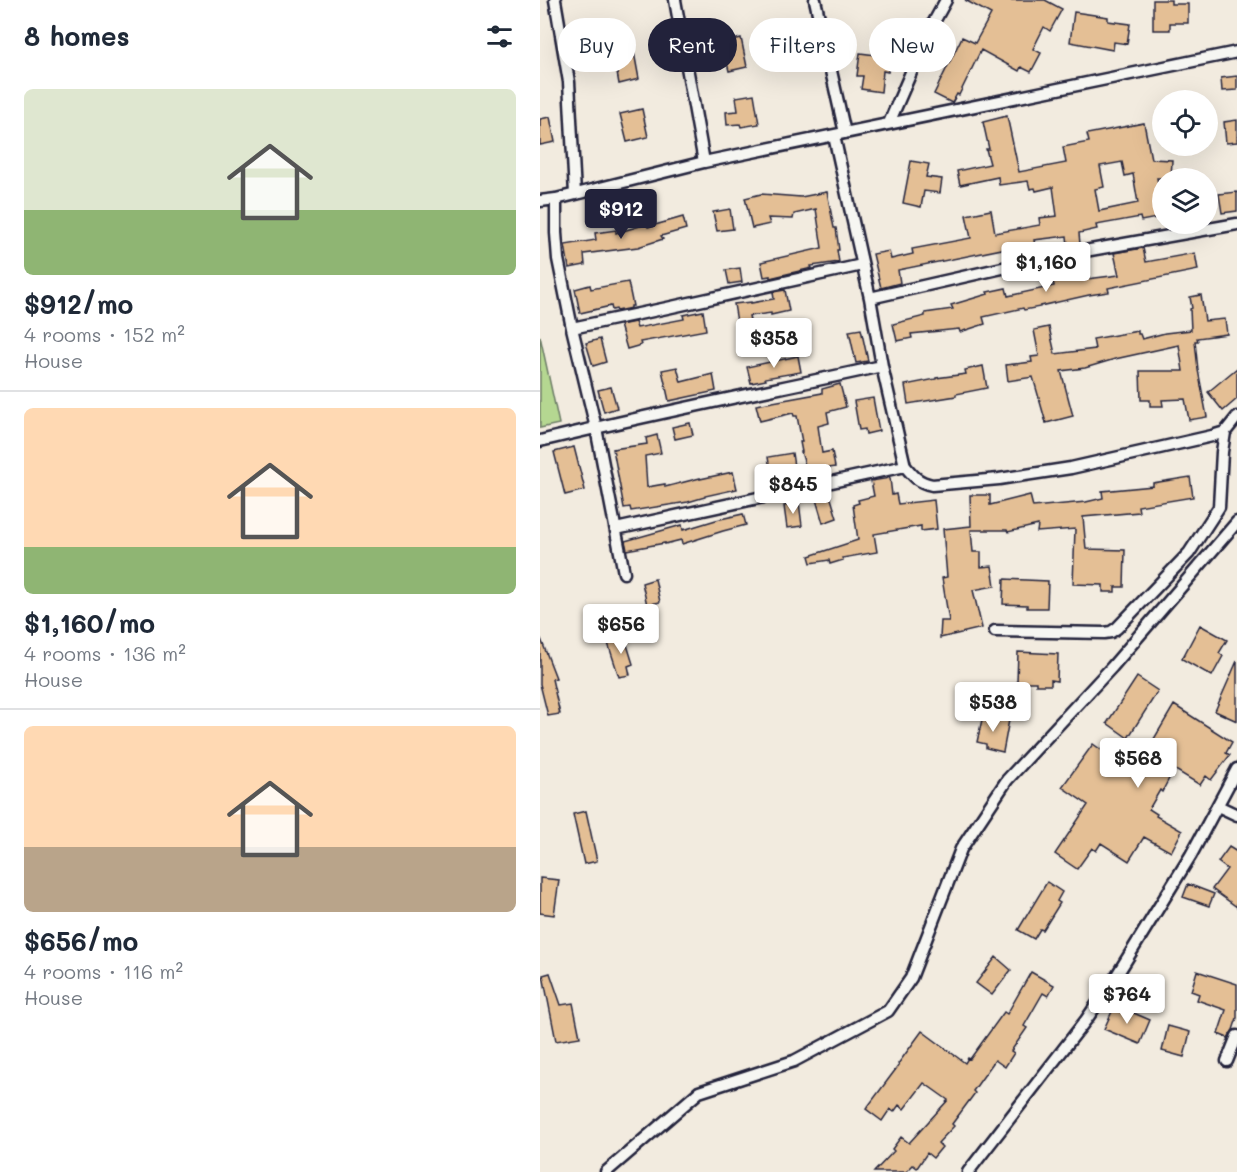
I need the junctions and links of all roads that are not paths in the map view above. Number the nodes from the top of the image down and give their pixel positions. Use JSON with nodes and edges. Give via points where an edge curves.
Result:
{"nodes":[{"id":1,"x":555,"y":0,"type":"edge"},
{"id":2,"x":675,"y":0,"type":"edge"},
{"id":3,"x":815,"y":0,"type":"edge"},
{"id":4,"x":946,"y":0,"type":"edge"},
{"id":5,"x":1237,"y":52,"type":"edge"},
{"id":6,"x":889,"y":123,"type":"junction"},
{"id":7,"x":840,"y":135,"type":"junction"},
{"id":8,"x":704,"y":162,"type":"junction"},
{"id":9,"x":575,"y":194,"type":"junction"},
{"id":10,"x":556,"y":199,"type":"junction"},
{"id":11,"x":540,"y":201,"type":"edge"},
{"id":12,"x":1237,"y":224,"type":"edge"},
{"id":13,"x":862,"y":265,"type":"junction"},
{"id":14,"x":870,"y":298,"type":"junction"},
{"id":15,"x":572,"y":327,"type":"junction"},
{"id":16,"x":882,"y":366,"type":"junction"},
{"id":17,"x":1237,"y":417,"type":"edge"},
{"id":18,"x":596,"y":428,"type":"junction"},
{"id":19,"x":1226,"y":432,"type":"junction"},
{"id":20,"x":540,"y":441,"type":"edge"},
{"id":21,"x":905,"y":466,"type":"junction"},
{"id":22,"x":1237,"y":522,"type":"edge"},
{"id":23,"x":616,"y":529,"type":"junction"},
{"id":24,"x":624,"y":573,"type":"dead end"},
{"id":25,"x":995,"y":631,"type":"dead end"},
{"id":26,"x":1237,"y":769,"type":"edge"},
{"id":27,"x":1218,"y":806,"type":"junction"},
{"id":28,"x":1237,"y":814,"type":"edge"},
{"id":29,"x":1237,"y":1036,"type":"edge"},
{"id":30,"x":1227,"y":1061,"type":"dead end"},
{"id":31,"x":608,"y":1171,"type":"edge"},
{"id":32,"x":968,"y":1172,"type":"edge"}],
"edges":[{"from":1,"to":9,"type":"street","via":[[570,82]]},
{"from":2,"to":8,"type":"street"},
{"from":3,"to":7,"type":"street"},
{"from":4,"to":6,"type":"street"},
{"from":5,"to":6,"type":"street"},
{"from":6,"to":7,"type":"street"},
{"from":7,"to":8,"type":"street"},
{"from":7,"to":13,"type":"street"},
{"from":8,"to":9,"type":"street"},
{"from":9,"to":10,"type":"street"},
{"from":10,"to":11,"type":"street"},
{"from":10,"to":15,"type":"street","via":[[558,259]]},
{"from":12,"to":14,"type":"street","via":[[1051,257]]},
{"from":13,"to":14,"type":"street"},
{"from":13,"to":15,"type":"street"},
{"from":14,"to":16,"type":"street"},
{"from":15,"to":18,"type":"street"},
{"from":16,"to":18,"type":"street"},
{"from":16,"to":21,"type":"street"},
{"from":17,"to":19,"type":"street"},
{"from":18,"to":20,"type":"street"},
{"from":18,"to":23,"type":"street"},
{"from":19,"to":21,"type":"street","via":[[1071,468],[999,479],[932,485],[922,483]]},
{"from":19,"to":25,"type":"street","via":[[1219,507],[1189,553],[1117,628],[1104,633]]},
{"from":21,"to":23,"type":"street"},
{"from":22,"to":31,"type":"street","via":[[1112,667],[1007,780],[961,849],[911,978],[888,1011],[794,1060],[699,1092]]},
{"from":23,"to":24,"type":"street"},
{"from":26,"to":27,"type":"street"},
{"from":27,"to":28,"type":"street"},
{"from":27,"to":32,"type":"street","via":[[1117,975]]},
{"from":29,"to":30,"type":"street"}]}
